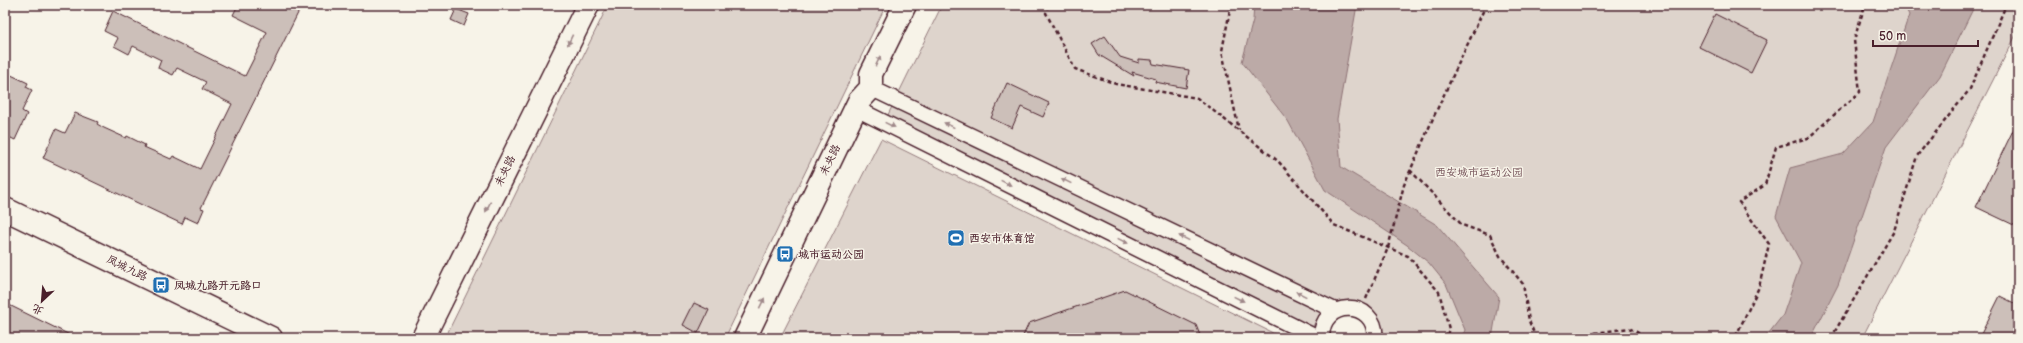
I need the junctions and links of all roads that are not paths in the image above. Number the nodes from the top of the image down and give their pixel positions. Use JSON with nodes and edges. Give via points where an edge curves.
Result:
{"nodes":[{"id":1,"x":588,"y":5,"type":"edge"},
{"id":2,"x":905,"y":5,"type":"edge"},
{"id":3,"x":871,"y":88,"type":"junction"},
{"id":4,"x":855,"y":108,"type":"junction"},
{"id":5,"x":5,"y":209,"type":"edge"},
{"id":6,"x":1336,"y":311,"type":"junction"},
{"id":7,"x":423,"y":336,"type":"edge"},
{"id":8,"x":271,"y":338,"type":"edge"},
{"id":9,"x":745,"y":338,"type":"edge"},
{"id":10,"x":1317,"y":338,"type":"edge"},
{"id":11,"x":1322,"y":338,"type":"edge"},
{"id":12,"x":1375,"y":338,"type":"edge"}],
"edges":[{"from":1,"to":7,"type":"main road","name":"未央路","one_way":true},
{"from":3,"to":2,"type":"main road","one_way":true,"via":[[871,74]]},
{"from":3,"to":4,"type":"main road","name":"未央路"},
{"from":6,"to":3,"type":"street","one_way":true},
{"from":9,"to":4,"type":"main road","name":"未央路","one_way":true},
{"from":4,"to":10,"type":"street","one_way":true},
{"from":5,"to":8,"type":"main road","name":"凤城九路"},
{"from":6,"to":11,"type":"street","via":[[1324,323]]},
{"from":6,"to":12,"type":"street","via":[[1353,308],[1361,310],[1373,323]]}]}
